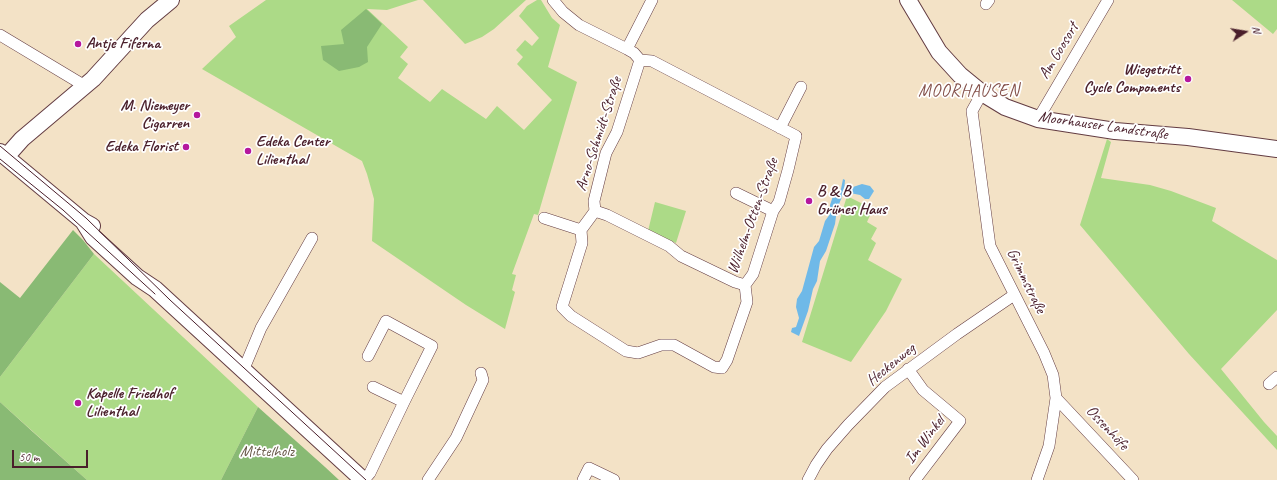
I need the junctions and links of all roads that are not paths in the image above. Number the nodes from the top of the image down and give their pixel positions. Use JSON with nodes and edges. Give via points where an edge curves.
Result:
{"nodes":[{"id":1,"x":171,"y":0,"type":"edge"},
{"id":2,"x":553,"y":0,"type":"edge"},
{"id":3,"x":652,"y":0,"type":"edge"},
{"id":4,"x":908,"y":0,"type":"edge"},
{"id":5,"x":1108,"y":0,"type":"edge"},
{"id":6,"x":0,"y":35,"type":"edge"},
{"id":7,"x":627,"y":49,"type":"junction"},
{"id":8,"x":640,"y":60,"type":"junction"},
{"id":9,"x":85,"y":86,"type":"junction"},
{"id":10,"x":801,"y":87,"type":"dead end"},
{"id":11,"x":982,"y":93,"type":"junction"},
{"id":12,"x":1038,"y":119,"type":"junction"},
{"id":13,"x":780,"y":128,"type":"junction"},
{"id":14,"x":1277,"y":149,"type":"edge"},
{"id":15,"x":3,"y":154,"type":"edge"},
{"id":16,"x":736,"y":193,"type":"dead end"},
{"id":17,"x":773,"y":211,"type":"junction"},
{"id":18,"x":595,"y":212,"type":"junction"},
{"id":19,"x":544,"y":218,"type":"dead end"},
{"id":20,"x":581,"y":230,"type":"junction"},
{"id":21,"x":312,"y":238,"type":"dead end"},
{"id":22,"x":745,"y":285,"type":"junction"},
{"id":23,"x":1014,"y":295,"type":"junction"},
{"id":24,"x":368,"y":356,"type":"dead end"},
{"id":25,"x":908,"y":369,"type":"junction"},
{"id":26,"x":243,"y":370,"type":"junction"},
{"id":27,"x":481,"y":373,"type":"dead end"},
{"id":28,"x":373,"y":387,"type":"dead end"},
{"id":29,"x":1056,"y":398,"type":"junction"},
{"id":30,"x":404,"y":402,"type":"junction"},
{"id":31,"x":364,"y":480,"type":"edge"},
{"id":32,"x":428,"y":480,"type":"edge"},
{"id":33,"x":583,"y":480,"type":"edge"},
{"id":34,"x":614,"y":480,"type":"edge"},
{"id":35,"x":808,"y":480,"type":"edge"},
{"id":36,"x":916,"y":480,"type":"edge"},
{"id":37,"x":1037,"y":480,"type":"edge"},
{"id":38,"x":1134,"y":480,"type":"edge"}],
"edges":[{"from":1,"to":9,"type":"street","via":[[147,20]]},
{"from":2,"to":7,"type":"street","name":"Wilhelm-Otten-Straße","via":[[579,25]]},
{"from":3,"to":7,"type":"street"},
{"from":4,"to":11,"type":"street","name":"Moorhauser Landstraße","via":[[939,52],[960,76]]},
{"from":5,"to":12,"type":"street","name":"Am Goosort"},
{"from":6,"to":9,"type":"street"},
{"from":7,"to":8,"type":"street","name":"Wilhelm-Otten-Straße"},
{"from":8,"to":13,"type":"street","name":"Wilhelm-Otten-Straße","via":[[652,61]]},
{"from":8,"to":18,"type":"street","name":"Arno-Schmidt-Straße","via":[[617,132],[606,153],[594,201]]},
{"from":9,"to":15,"type":"street"},
{"from":10,"to":13,"type":"street"},
{"from":11,"to":12,"type":"street","name":"Moorhauser Landstraße","via":[[1005,107]]},
{"from":11,"to":23,"type":"street","name":"Grimmstraße","via":[[972,111],[990,246]]},
{"from":12,"to":14,"type":"street","name":"Moorhauser Landstraße","via":[[1115,131],[1188,137]]},
{"from":13,"to":17,"type":"street","name":"Wilhelm-Otten-Straße","via":[[796,136],[779,202]]},
{"from":15,"to":26,"type":"street","via":[[83,222],[103,233],[155,289]]},
{"from":16,"to":17,"type":"street"},
{"from":17,"to":22,"type":"street","name":"Wilhelm-Otten-Straße","via":[[753,274]]},
{"from":18,"to":20,"type":"street","name":"Arno-Schmidt-Straße"},
{"from":18,"to":22,"type":"street","via":[[607,214],[669,246],[681,256]]},
{"from":19,"to":20,"type":"street"},
{"from":20,"to":22,"type":"street","name":"Wilhelm-Otten-Straße","via":[[582,243],[562,307],[570,316],[626,351],[638,353],[661,345],[674,345],[714,368],[722,368],[747,302]]},
{"from":21,"to":26,"type":"street","via":[[261,328]]},
{"from":23,"to":25,"type":"street","name":"Heckenweg"},
{"from":23,"to":29,"type":"street","name":"Grimmstraße","via":[[1053,375]]},
{"from":24,"to":30,"type":"street","via":[[386,321],[432,346]]},
{"from":25,"to":35,"type":"street","name":"Heckenweg","via":[[885,387],[848,425],[827,449]]},
{"from":25,"to":36,"type":"street","name":"Im Winkel","via":[[923,390],[960,421]]},
{"from":26,"to":31,"type":"street"},
{"from":27,"to":32,"type":"street","via":[[482,380],[456,438]]},
{"from":28,"to":30,"type":"street"},
{"from":29,"to":37,"type":"street","name":"Grimmstraße","via":[[1050,446]]},
{"from":29,"to":38,"type":"street","name":"Ossenhöfe"},
{"from":30,"to":31,"type":"street","via":[[370,473]]},
{"from":33,"to":34,"type":"street","via":[[589,468]]}]}
